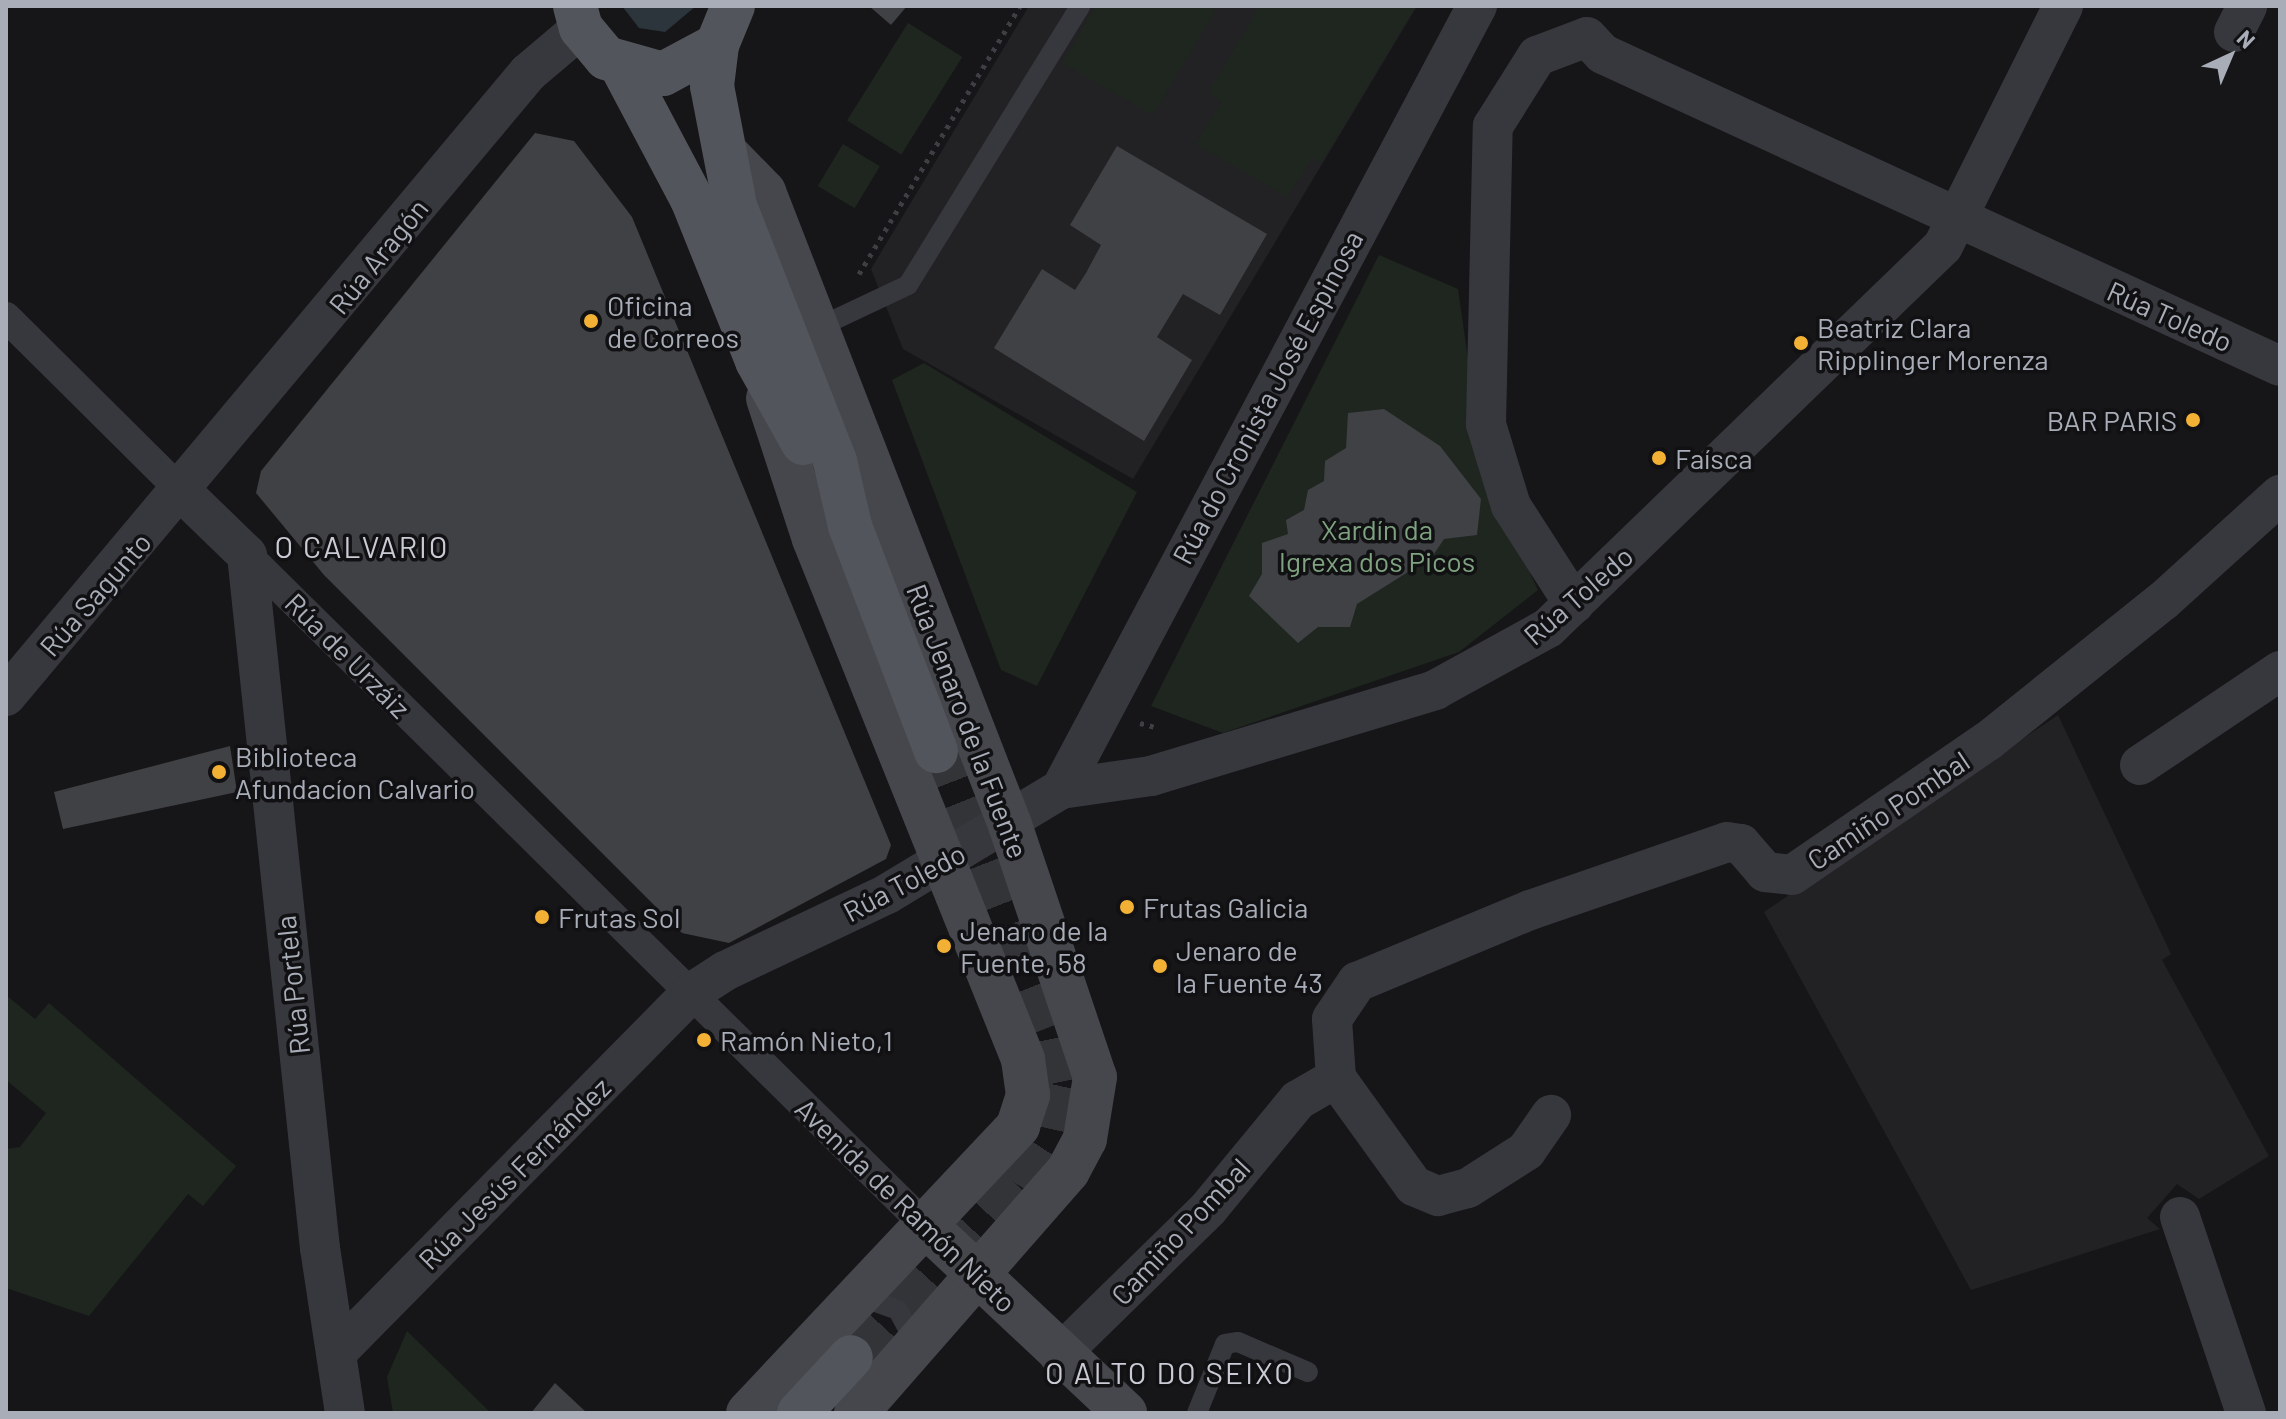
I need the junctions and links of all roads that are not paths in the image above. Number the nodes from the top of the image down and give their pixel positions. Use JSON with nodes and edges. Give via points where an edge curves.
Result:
{"nodes":[{"id":1,"x":1080,"y":6,"type":"edge"},
{"id":2,"x":1477,"y":6,"type":"edge"},
{"id":3,"x":2063,"y":6,"type":"edge"},
{"id":4,"x":568,"y":13,"type":"edge"},
{"id":5,"x":733,"y":19,"type":"edge"},
{"id":6,"x":1590,"y":21,"type":"edge"},
{"id":7,"x":622,"y":67,"type":"junction"},
{"id":8,"x":730,"y":157,"type":"junction"},
{"id":9,"x":1957,"y":221,"type":"junction"},
{"id":10,"x":6,"y":317,"type":"edge"},
{"id":11,"x":815,"y":329,"type":"junction"},
{"id":12,"x":757,"y":361,"type":"junction"},
{"id":13,"x":2280,"y":366,"type":"edge"},
{"id":14,"x":183,"y":493,"type":"junction"},
{"id":15,"x":2280,"y":495,"type":"edge"},
{"id":16,"x":850,"y":526,"type":"junction"},
{"id":17,"x":247,"y":555,"type":"junction"},
{"id":18,"x":1574,"y":604,"type":"junction"},
{"id":19,"x":2280,"y":671,"type":"edge"},
{"id":20,"x":6,"y":696,"type":"edge"},
{"id":21,"x":936,"y":751,"type":"tunnel mouth"},
{"id":22,"x":2140,"y":765,"type":"dead end"},
{"id":23,"x":1061,"y":789,"type":"junction"},
{"id":24,"x":1010,"y":825,"type":"junction"},
{"id":25,"x":944,"y":861,"type":"junction"},
{"id":26,"x":691,"y":993,"type":"junction"},
{"id":27,"x":1336,"y":1078,"type":"junction"},
{"id":28,"x":1551,"y":1115,"type":"dead end"},
{"id":29,"x":2180,"y":1217,"type":"dead end"},
{"id":30,"x":924,"y":1224,"type":"junction"},
{"id":31,"x":974,"y":1271,"type":"junction"},
{"id":32,"x":855,"y":1295,"type":"junction"},
{"id":33,"x":917,"y":1346,"type":"junction"},
{"id":34,"x":337,"y":1352,"type":"junction"},
{"id":35,"x":1059,"y":1355,"type":"junction"},
{"id":36,"x":851,"y":1357,"type":"tunnel mouth"},
{"id":37,"x":1308,"y":1372,"type":"dead end"},
{"id":38,"x":345,"y":1413,"type":"edge"},
{"id":39,"x":748,"y":1413,"type":"edge"},
{"id":40,"x":799,"y":1413,"type":"edge"},
{"id":41,"x":856,"y":1413,"type":"edge"},
{"id":42,"x":1125,"y":1413,"type":"edge"},
{"id":43,"x":1197,"y":1413,"type":"edge"},
{"id":44,"x":2246,"y":1413,"type":"edge"}],
"edges":[{"from":1,"to":11,"type":"lane","via":[[908,285]]},
{"from":2,"to":23,"type":"street","name":"Rúa do Cronista José Espinosa"},
{"from":3,"to":9,"type":"street"},
{"from":4,"to":7,"type":"main road","name":"Rúa Aragón"},
{"from":4,"to":14,"type":"street","name":"Rúa Aragón","via":[[528,73]]},
{"from":5,"to":7,"type":"main road","via":[[663,74]]},
{"from":5,"to":8,"type":"main road","name":"Rúa Jenaro de la Fuente","via":[[712,86]]},
{"from":6,"to":9,"type":"street","via":[[1603,54]]},
{"from":6,"to":18,"type":"street","via":[[1537,56],[1493,126],[1486,424],[1511,506]]},
{"from":7,"to":12,"type":"main road","via":[[692,199]]},
{"from":8,"to":11,"type":"main road","name":"Rúa Jenaro de la Fuente","via":[[764,192]]},
{"from":8,"to":16,"type":"main road","name":"Rúa Jenaro de la Fuente","via":[[735,206],[835,461]]},
{"from":9,"to":13,"type":"street","name":"Rúa Toledo"},
{"from":9,"to":18,"type":"street","name":"Rúa Toledo","via":[[1914,279]]},
{"from":10,"to":14,"type":"street","name":"Rúa de Urzáiz"},
{"from":11,"to":24,"type":"main road","name":"Rúa Jenaro de la Fuente"},
{"from":12,"to":16,"type":"main road"},
{"from":12,"to":25,"type":"main road","via":[[814,539]]},
{"from":14,"to":17,"type":"street","name":"Rúa de Urzáiz"},
{"from":14,"to":20,"type":"street","name":"Rúa Sagunto"},
{"from":15,"to":27,"type":"street","name":"Camiño Pombal","via":[[2163,601],[1988,741],[1792,875],[1765,872],[1741,844],[1727,842],[1530,910],[1357,982],[1332,1019]]},
{"from":16,"to":21,"type":"main road"},
{"from":17,"to":26,"type":"street","name":"Rúa de Urzáiz"},
{"from":17,"to":34,"type":"street","name":"Rúa Portela","via":[[320,1248]]},
{"from":18,"to":23,"type":"street","name":"Rúa Toledo","via":[[1513,651],[1435,690],[1151,776]]},
{"from":19,"to":22,"type":"street"},
{"from":23,"to":24,"type":"street","name":"Rúa Toledo"},
{"from":24,"to":25,"type":"street","name":"Rúa Toledo"},
{"from":24,"to":31,"type":"main road","name":"Rúa Jenaro de la Fuente","via":[[1080,1023],[1095,1077],[1094,1109],[1068,1171]]},
{"from":25,"to":26,"type":"street","name":"Rúa Toledo"},
{"from":25,"to":30,"type":"main road","via":[[1023,1059],[1028,1095],[1018,1126]]},
{"from":26,"to":30,"type":"street","name":"Avenida de Ramón Nieto"},
{"from":26,"to":34,"type":"street","name":"Rúa Jesús Fernández"},
{"from":27,"to":28,"type":"street","via":[[1414,1186],[1438,1196],[1468,1188],[1526,1151]]},
{"from":27,"to":35,"type":"street","name":"Camiño Pombal","via":[[1298,1100],[1208,1209]]},
{"from":29,"to":44,"type":"street"},
{"from":30,"to":31,"type":"main road","name":"Avenida de Ramón Nieto"},
{"from":30,"to":32,"type":"main road"},
{"from":31,"to":33,"type":"main road","name":"Rúa Jenaro de la Fuente"},
{"from":31,"to":35,"type":"main road","name":"Avenida de Ramón Nieto"},
{"from":32,"to":33,"type":"lane","via":[[898,1310]]},
{"from":32,"to":39,"type":"main road"},
{"from":33,"to":41,"type":"main road","name":"Rúa Jenaro de la Fuente"},
{"from":34,"to":38,"type":"street","name":"Rúa Portela"},
{"from":35,"to":42,"type":"main road","name":"Avenida de Ramón Nieto"},
{"from":36,"to":40,"type":"main road"},
{"from":37,"to":43,"type":"lane","via":[[1238,1342],[1225,1344]]}]}
